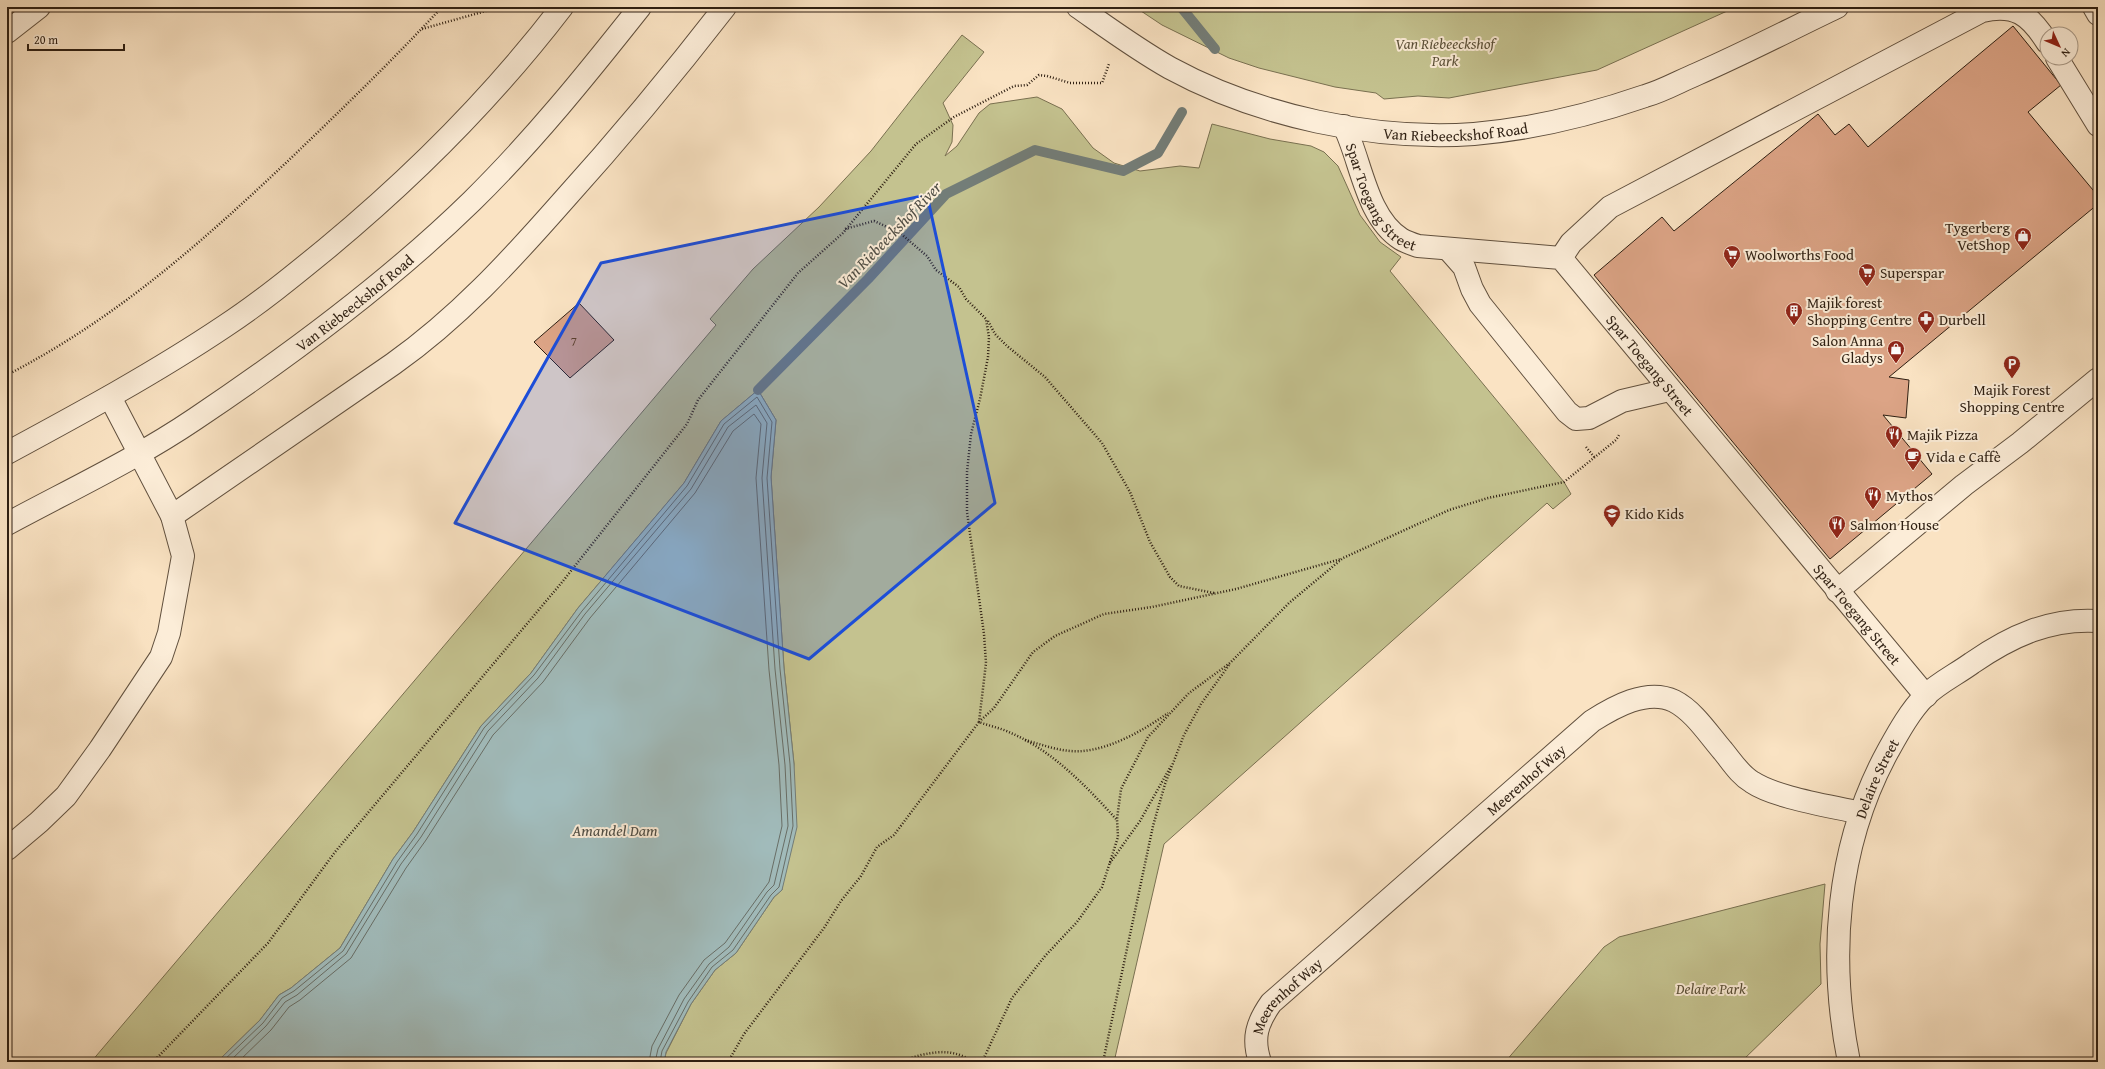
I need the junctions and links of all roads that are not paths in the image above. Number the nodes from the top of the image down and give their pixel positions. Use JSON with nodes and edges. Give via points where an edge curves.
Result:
{"nodes":[{"id":1,"x":39,"y":7,"type":"edge"},
{"id":2,"x":562,"y":7,"type":"edge"},
{"id":3,"x":640,"y":7,"type":"edge"},
{"id":4,"x":725,"y":7,"type":"edge"},
{"id":5,"x":1078,"y":7,"type":"edge"},
{"id":6,"x":1837,"y":7,"type":"edge"},
{"id":7,"x":2094,"y":7,"type":"edge"},
{"id":8,"x":2098,"y":14,"type":"edge"},
{"id":9,"x":2039,"y":29,"type":"edge"},
{"id":10,"x":7,"y":32,"type":"edge"},
{"id":11,"x":2062,"y":66,"type":"edge"},
{"id":12,"x":2098,"y":125,"type":"edge"},
{"id":13,"x":1344,"y":126,"type":"junction"},
{"id":14,"x":1449,"y":250,"type":"junction"},
{"id":15,"x":1561,"y":258,"type":"junction"},
{"id":16,"x":2098,"y":379,"type":"edge"},
{"id":17,"x":1669,"y":390,"type":"junction"},
{"id":18,"x":110,"y":397,"type":"junction"},
{"id":19,"x":139,"y":452,"type":"junction"},
{"id":20,"x":7,"y":453,"type":"edge"},
{"id":21,"x":172,"y":516,"type":"junction"},
{"id":22,"x":7,"y":524,"type":"edge"},
{"id":23,"x":1837,"y":591,"type":"junction"},
{"id":24,"x":2098,"y":621,"type":"edge"},
{"id":25,"x":1926,"y":696,"type":"junction"},
{"id":26,"x":1860,"y":813,"type":"junction"},
{"id":27,"x":7,"y":850,"type":"edge"},
{"id":28,"x":1260,"y":1062,"type":"edge"},
{"id":29,"x":1849,"y":1062,"type":"edge"}],
"edges":[{"from":1,"to":10,"type":"street"},
{"from":2,"to":18,"type":"street","via":[[454,132],[360,221],[296,274],[226,326]]},
{"from":3,"to":19,"type":"street","name":"Van Riebeeckshof Road","via":[[567,98],[517,154],[471,202],[414,254],[293,350],[194,420]]},
{"from":4,"to":21,"type":"street","via":[[616,142],[498,274],[454,317],[388,368]]},
{"from":5,"to":13,"type":"street","name":"Van Riebeeckshof Road","via":[[1171,68],[1228,94],[1284,114]]},
{"from":6,"to":13,"type":"street","name":"Van Riebeeckshof Road","via":[[1647,96],[1574,117],[1518,129],[1473,134],[1412,134]]},
{"from":7,"to":8,"type":"street"},
{"from":9,"to":15,"type":"street","via":[[2021,13],[1995,8],[1982,11],[1610,207],[1570,243]]},
{"from":11,"to":12,"type":"street"},
{"from":13,"to":14,"type":"street","name":"Spar Toegang Street","via":[[1374,206],[1386,225],[1400,238],[1418,246]]},
{"from":14,"to":15,"type":"street","name":"Spar Toegang Street"},
{"from":14,"to":17,"type":"street","via":[[1464,267],[1480,304],[1576,419],[1589,418],[1622,401]]},
{"from":15,"to":17,"type":"street","name":"Spar Toegang Street"},
{"from":16,"to":23,"type":"street","via":[[1964,485]]},
{"from":17,"to":23,"type":"street","name":"Spar Toegang Street"},
{"from":18,"to":19,"type":"street"},
{"from":18,"to":20,"type":"street"},
{"from":19,"to":21,"type":"street"},
{"from":19,"to":22,"type":"street","name":"Van Riebeeckshof Road"},
{"from":21,"to":27,"type":"street","via":[[183,556],[169,633],[161,657],[100,750],[66,796]]},
{"from":23,"to":25,"type":"street","name":"Spar Toegang Street"},
{"from":24,"to":25,"type":"street","name":"Delaire Street","via":[[2078,620],[2046,625],[2013,637]]},
{"from":25,"to":26,"type":"street","name":"Delaire Street","via":[[1893,742]]},
{"from":26,"to":28,"type":"street","name":"Meerenhof Way","via":[[1762,789],[1741,774],[1701,725],[1674,701],[1661,697],[1626,702],[1592,721],[1271,1002],[1262,1016],[1255,1041]]},
{"from":26,"to":29,"type":"street","name":"Delaire Street","via":[[1842,880],[1837,953],[1842,1025]]}]}
